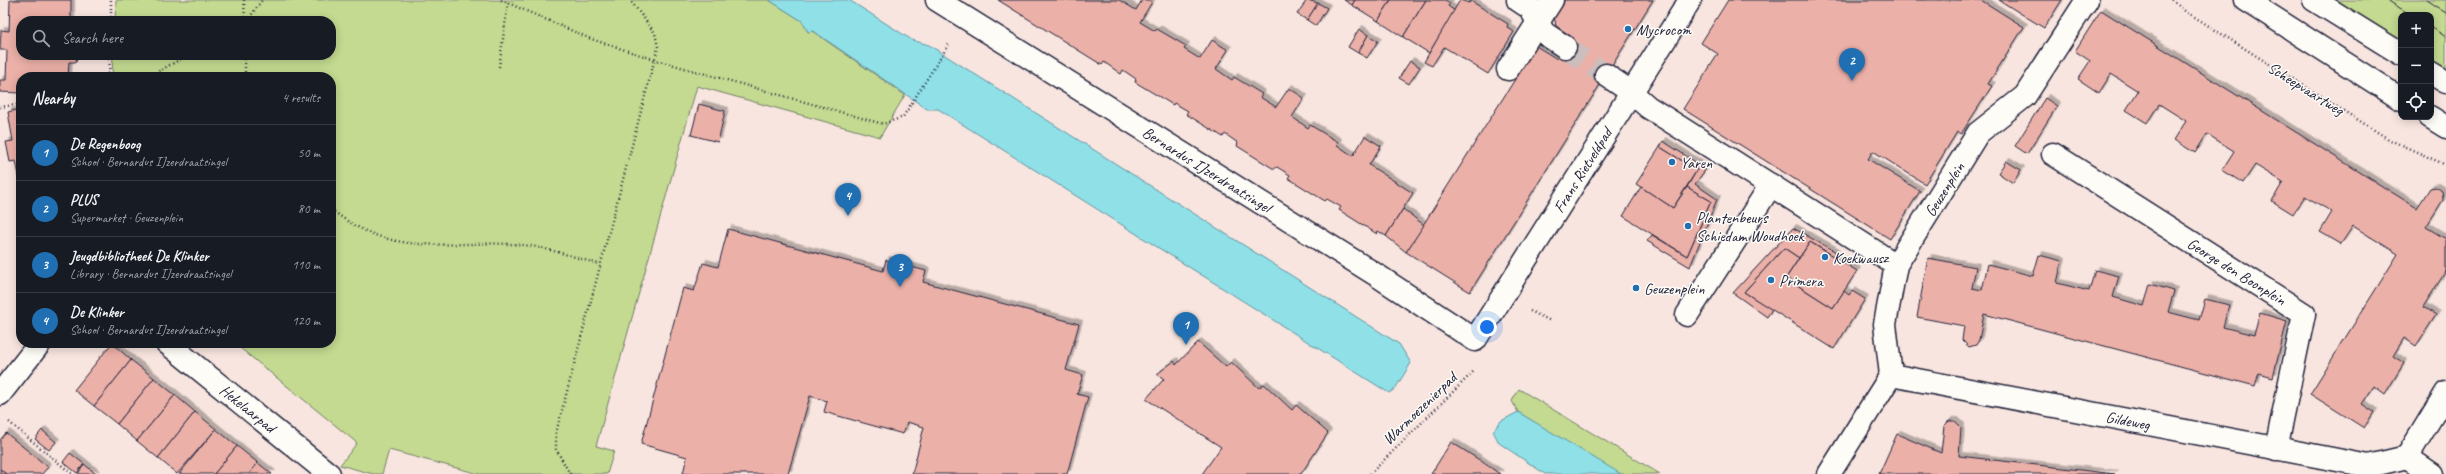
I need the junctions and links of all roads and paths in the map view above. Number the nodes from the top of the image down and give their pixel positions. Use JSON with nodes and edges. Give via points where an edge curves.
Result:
{"nodes":[{"id":1,"x":111,"y":0,"type":"edge"},
{"id":2,"x":244,"y":0,"type":"edge"},
{"id":3,"x":262,"y":0,"type":"edge"},
{"id":4,"x":501,"y":0,"type":"edge"},
{"id":5,"x":630,"y":0,"type":"edge"},
{"id":6,"x":937,"y":0,"type":"edge"},
{"id":7,"x":1518,"y":0,"type":"edge"},
{"id":8,"x":1552,"y":0,"type":"edge"},
{"id":9,"x":1690,"y":0,"type":"edge"},
{"id":10,"x":2087,"y":0,"type":"edge"},
{"id":11,"x":2172,"y":0,"type":"edge"},
{"id":12,"x":2246,"y":0,"type":"edge"},
{"id":13,"x":2314,"y":0,"type":"edge"},
{"id":14,"x":508,"y":3,"type":"junction"},
{"id":15,"x":111,"y":16,"type":"edge"},
{"id":16,"x":246,"y":16,"type":"edge"},
{"id":17,"x":250,"y":16,"type":"edge"},
{"id":18,"x":1538,"y":21,"type":"junction"},
{"id":19,"x":950,"y":42,"type":"dead end"},
{"id":20,"x":1565,"y":47,"type":"tunnel mouth"},
{"id":21,"x":2398,"y":52,"type":"edge"},
{"id":22,"x":110,"y":60,"type":"edge"},
{"id":23,"x":180,"y":60,"type":"edge"},
{"id":24,"x":245,"y":60,"type":"edge"},
{"id":25,"x":656,"y":60,"type":"junction"},
{"id":26,"x":499,"y":67,"type":"dead end"},
{"id":27,"x":1508,"y":69,"type":"dead end"},
{"id":28,"x":109,"y":72,"type":"edge"},
{"id":29,"x":158,"y":72,"type":"edge"},
{"id":30,"x":245,"y":72,"type":"edge"},
{"id":31,"x":1606,"y":75,"type":"tunnel mouth"},
{"id":32,"x":2434,"y":75,"type":"edge"},
{"id":33,"x":2446,"y":82,"type":"edge"},
{"id":34,"x":1631,"y":92,"type":"junction"},
{"id":35,"x":2398,"y":97,"type":"edge"},
{"id":36,"x":16,"y":105,"type":"edge"},
{"id":37,"x":0,"y":107,"type":"edge"},
{"id":38,"x":2434,"y":120,"type":"edge"},
{"id":39,"x":2446,"y":128,"type":"edge"},
{"id":40,"x":2054,"y":154,"type":"dead end"},
{"id":41,"x":2446,"y":165,"type":"edge"},
{"id":42,"x":1771,"y":185,"type":"junction"},
{"id":43,"x":336,"y":213,"type":"edge"},
{"id":44,"x":599,"y":264,"type":"junction"},
{"id":45,"x":1896,"y":265,"type":"junction"},
{"id":46,"x":1687,"y":315,"type":"dead end"},
{"id":47,"x":1475,"y":340,"type":"joint"},
{"id":48,"x":35,"y":348,"type":"edge"},
{"id":49,"x":173,"y":348,"type":"edge"},
{"id":50,"x":1480,"y":365,"type":"dead end"},
{"id":51,"x":1891,"y":374,"type":"junction"},
{"id":52,"x":2,"y":382,"type":"edge"},
{"id":53,"x":2446,"y":393,"type":"edge"},
{"id":54,"x":6,"y":420,"type":"dead end"},
{"id":55,"x":2276,"y":449,"type":"junction"},
{"id":56,"x":2406,"y":457,"type":"junction"},
{"id":57,"x":72,"y":474,"type":"edge"},
{"id":58,"x":329,"y":474,"type":"edge"},
{"id":59,"x":570,"y":474,"type":"edge"},
{"id":60,"x":1370,"y":474,"type":"edge"},
{"id":61,"x":1829,"y":474,"type":"edge"},
{"id":62,"x":2432,"y":474,"type":"edge"}],
"edges":[{"from":1,"to":15,"type":"path"},
{"from":2,"to":16,"type":"path"},
{"from":3,"to":17,"type":"path"},
{"from":4,"to":14,"type":"path"},
{"from":5,"to":25,"type":"path","via":[[655,33],[658,47]]},
{"from":6,"to":47,"type":"street","name":"Bernardus IJzerdraatsingel","via":[[1378,276]]},
{"from":7,"to":18,"type":"street","via":[[1530,8]]},
{"from":8,"to":18,"type":"street"},
{"from":9,"to":34,"type":"street","name":"Frans Rietveldpad"},
{"from":10,"to":45,"type":"street","name":"Geuzenplein","via":[[2025,96],[1978,133]]},
{"from":11,"to":41,"type":"path","name":"Scheepvaartweg","via":[[2185,11],[2390,140]]},
{"from":12,"to":35,"type":"street"},
{"from":13,"to":21,"type":"street"},
{"from":14,"to":25,"type":"path","via":[[591,39]]},
{"from":14,"to":26,"type":"path"},
{"from":18,"to":20,"type":"street","via":[[1544,33]]},
{"from":18,"to":27,"type":"street"},
{"from":19,"to":25,"type":"path","via":[[903,117],[883,124]]},
{"from":22,"to":28,"type":"path"},
{"from":23,"to":29,"type":"path"},
{"from":24,"to":30,"type":"path"},
{"from":25,"to":44,"type":"path"},
{"from":31,"to":34,"type":"street"},
{"from":32,"to":33,"type":"street"},
{"from":34,"to":42,"type":"street","via":[[1648,107]]},
{"from":34,"to":47,"type":"street","name":"Frans Rietveldpad"},
{"from":36,"to":37,"type":"path"},
{"from":38,"to":39,"type":"street"},
{"from":40,"to":55,"type":"street","name":"George den Boonplein","via":[[2304,314]]},
{"from":42,"to":45,"type":"street"},
{"from":42,"to":46,"type":"street"},
{"from":43,"to":44,"type":"path","via":[[378,237],[424,246],[532,246]]},
{"from":44,"to":59,"type":"path","via":[[556,433],[556,449]]},
{"from":45,"to":51,"type":"street","name":"Geuzenplein","via":[[1885,324]]},
{"from":48,"to":52,"type":"street"},
{"from":49,"to":58,"type":"street","name":"Hekelaarpad"},
{"from":50,"to":60,"type":"path","name":"Warmoezenierpad"},
{"from":51,"to":55,"type":"street","name":"Gildeweg"},
{"from":51,"to":61,"type":"street"},
{"from":53,"to":56,"type":"street"},
{"from":54,"to":57,"type":"path"},
{"from":55,"to":56,"type":"street","name":"Gildeweg","via":[[2369,466]]},
{"from":56,"to":62,"type":"street"}]}
